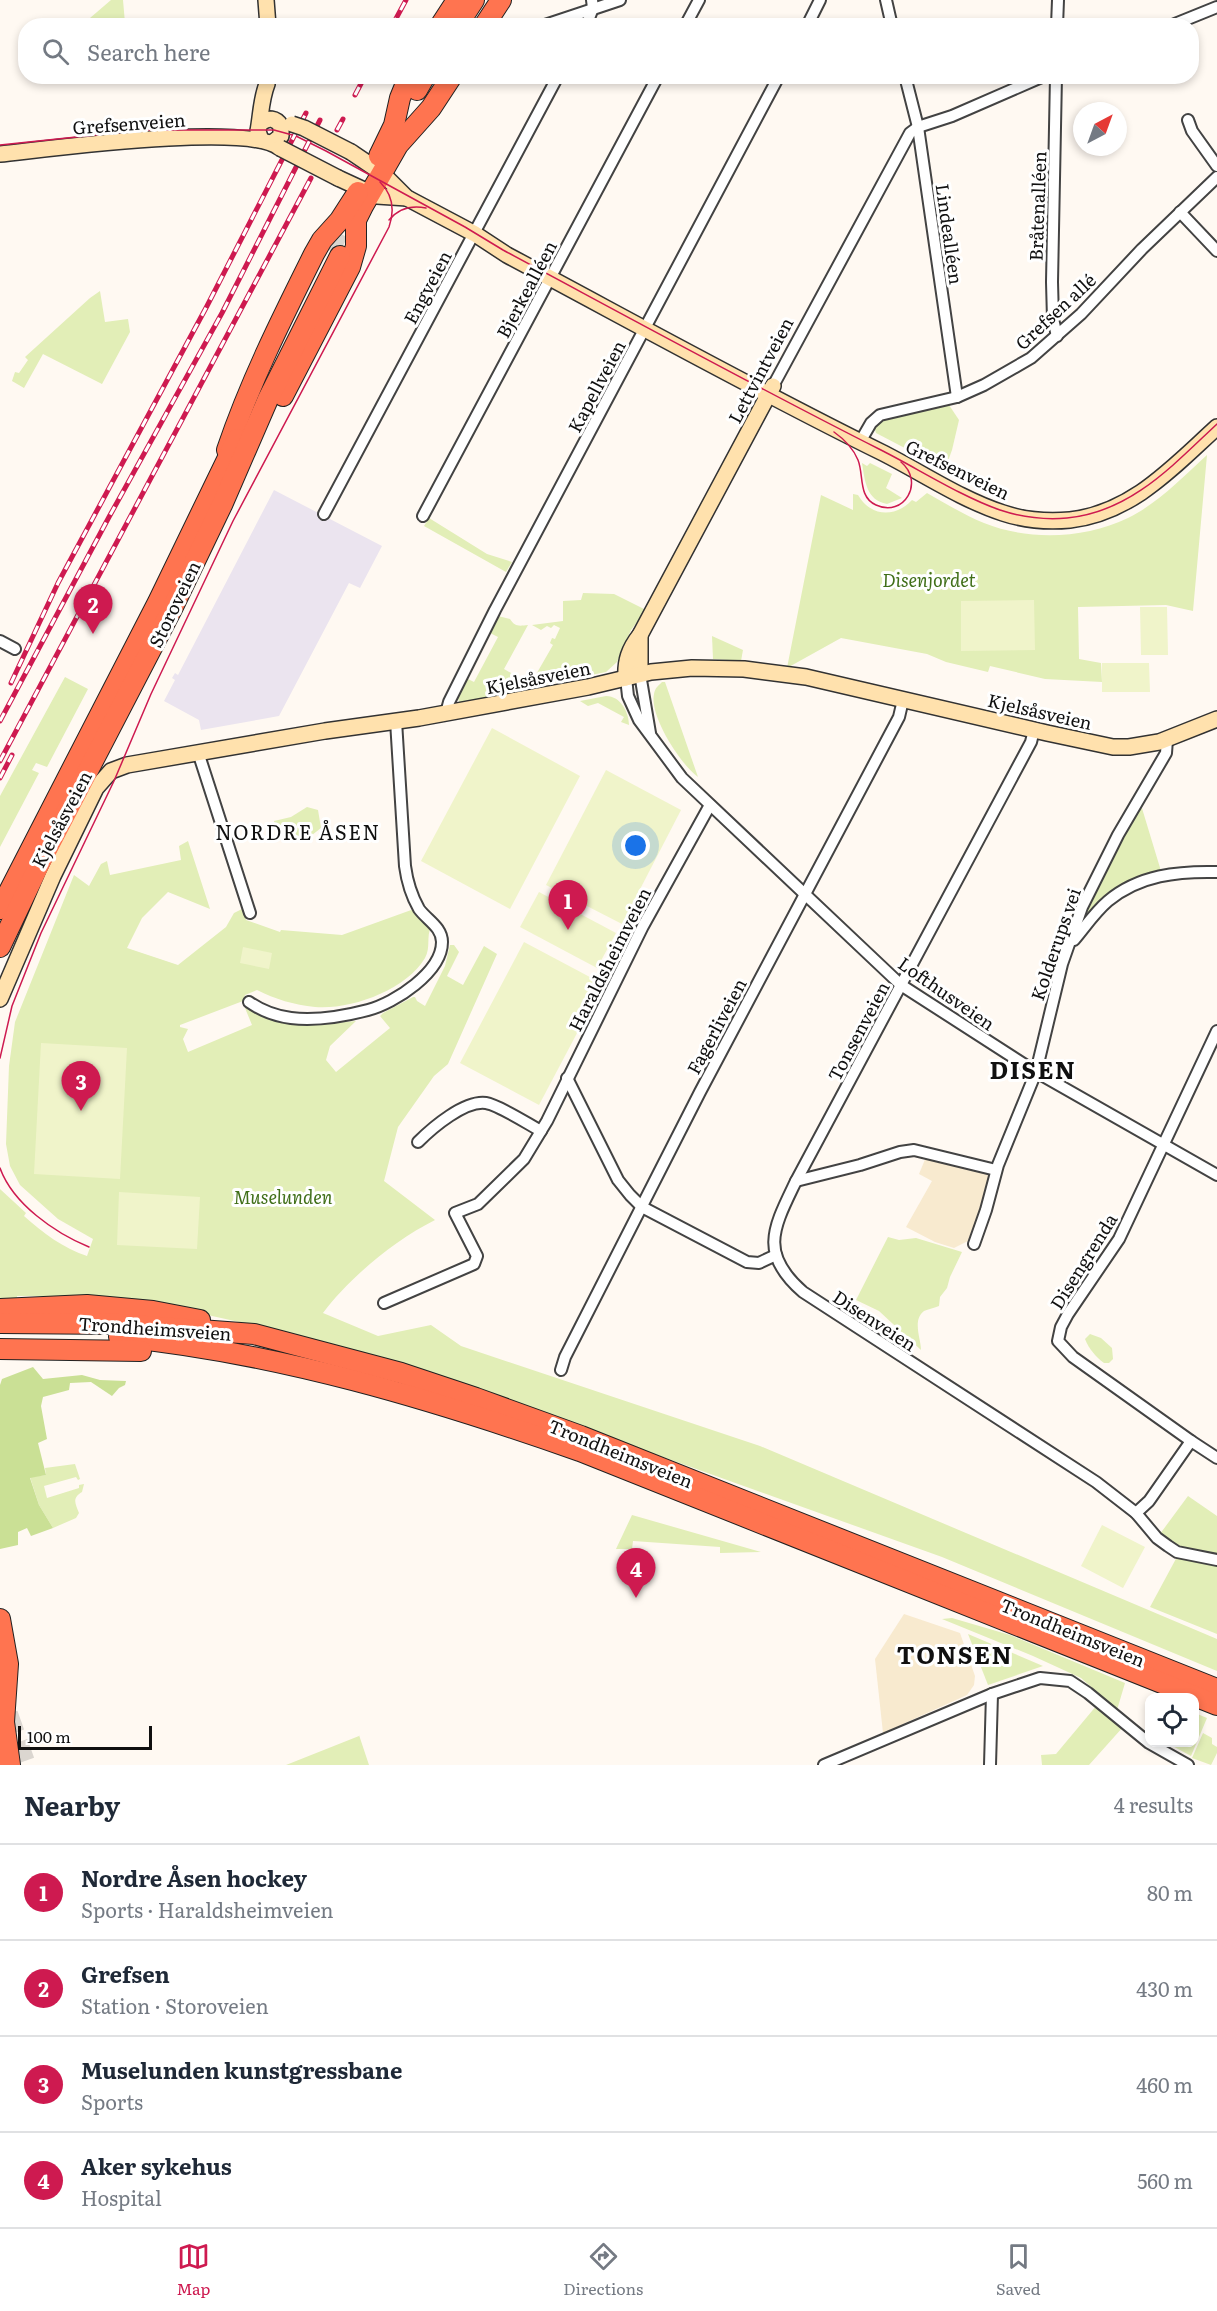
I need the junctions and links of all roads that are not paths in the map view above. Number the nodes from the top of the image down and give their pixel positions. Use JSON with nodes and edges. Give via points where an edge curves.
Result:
{"nodes":[{"id":1,"x":266,"y":0,"type":"edge"},
{"id":2,"x":457,"y":0,"type":"edge"},
{"id":3,"x":474,"y":0,"type":"edge"},
{"id":4,"x":487,"y":0,"type":"edge"},
{"id":5,"x":501,"y":0,"type":"edge"},
{"id":6,"x":620,"y":0,"type":"edge"},
{"id":7,"x":699,"y":0,"type":"edge"},
{"id":8,"x":820,"y":0,"type":"edge"},
{"id":9,"x":886,"y":0,"type":"edge"},
{"id":10,"x":1058,"y":0,"type":"edge"},
{"id":11,"x":592,"y":4,"type":"edge"},
{"id":12,"x":1217,"y":7,"type":"edge"},
{"id":13,"x":267,"y":18,"type":"edge"},
{"id":14,"x":446,"y":18,"type":"edge"},
{"id":15,"x":462,"y":18,"type":"edge"},
{"id":16,"x":476,"y":18,"type":"edge"},
{"id":17,"x":489,"y":18,"type":"edge"},
{"id":18,"x":560,"y":18,"type":"edge"},
{"id":19,"x":689,"y":18,"type":"edge"},
{"id":20,"x":811,"y":18,"type":"edge"},
{"id":21,"x":890,"y":18,"type":"edge"},
{"id":22,"x":1058,"y":18,"type":"edge"},
{"id":23,"x":1190,"y":18,"type":"edge"},
{"id":24,"x":267,"y":84,"type":"edge"},
{"id":25,"x":447,"y":84,"type":"edge"},
{"id":26,"x":554,"y":84,"type":"edge"},
{"id":27,"x":654,"y":84,"type":"edge"},
{"id":28,"x":775,"y":84,"type":"edge"},
{"id":29,"x":907,"y":84,"type":"edge"},
{"id":30,"x":1026,"y":84,"type":"edge"},
{"id":31,"x":1056,"y":84,"type":"edge"},
{"id":32,"x":419,"y":85,"type":"edge"},
{"id":33,"x":1188,"y":120,"type":"dead end"},
{"id":34,"x":918,"y":127,"type":"junction"},
{"id":35,"x":272,"y":131,"type":"junction"},
{"id":36,"x":0,"y":147,"type":"edge"},
{"id":37,"x":0,"y":154,"type":"edge"},
{"id":38,"x":1217,"y":166,"type":"edge"},
{"id":39,"x":378,"y":169,"type":"junction"},
{"id":40,"x":1217,"y":177,"type":"edge"},
{"id":41,"x":365,"y":191,"type":"junction"},
{"id":42,"x":407,"y":198,"type":"junction"},
{"id":43,"x":1180,"y":212,"type":"junction"},
{"id":44,"x":475,"y":234,"type":"junction"},
{"id":45,"x":1217,"y":251,"type":"edge"},
{"id":46,"x":553,"y":274,"type":"junction"},
{"id":47,"x":647,"y":324,"type":"junction"},
{"id":48,"x":1057,"y":336,"type":"junction"},
{"id":49,"x":771,"y":390,"type":"junction"},
{"id":50,"x":957,"y":397,"type":"junction"},
{"id":51,"x":1217,"y":427,"type":"edge"},
{"id":52,"x":860,"y":442,"type":"junction"},
{"id":53,"x":219,"y":473,"type":"junction"},
{"id":54,"x":222,"y":505,"type":"junction"},
{"id":55,"x":324,"y":514,"type":"dead end"},
{"id":56,"x":423,"y":516,"type":"dead end"},
{"id":57,"x":0,"y":641,"type":"edge"},
{"id":58,"x":15,"y":649,"type":"dead end"},
{"id":59,"x":633,"y":676,"type":"junction"},
{"id":60,"x":903,"y":700,"type":"junction"},
{"id":61,"x":446,"y":713,"type":"junction"},
{"id":62,"x":1217,"y":719,"type":"edge"},
{"id":63,"x":396,"y":721,"type":"junction"},
{"id":64,"x":1034,"y":730,"type":"junction"},
{"id":65,"x":1167,"y":740,"type":"junction"},
{"id":66,"x":198,"y":752,"type":"junction"},
{"id":67,"x":710,"y":805,"type":"junction"},
{"id":68,"x":1217,"y":872,"type":"edge"},
{"id":69,"x":805,"y":896,"type":"junction"},
{"id":70,"x":10,"y":900,"type":"edge"},
{"id":71,"x":250,"y":913,"type":"dead end"},
{"id":72,"x":1071,"y":944,"type":"junction"},
{"id":73,"x":0,"y":947,"type":"edge"},
{"id":74,"x":901,"y":986,"type":"junction"},
{"id":75,"x":0,"y":999,"type":"edge"},
{"id":76,"x":249,"y":1002,"type":"dead end"},
{"id":77,"x":1217,"y":1031,"type":"edge"},
{"id":78,"x":1036,"y":1072,"type":"junction"},
{"id":79,"x":567,"y":1078,"type":"junction"},
{"id":80,"x":541,"y":1131,"type":"junction"},
{"id":81,"x":418,"y":1142,"type":"dead end"},
{"id":82,"x":1165,"y":1146,"type":"junction"},
{"id":83,"x":996,"y":1170,"type":"junction"},
{"id":84,"x":1217,"y":1174,"type":"edge"},
{"id":85,"x":796,"y":1181,"type":"junction"},
{"id":86,"x":642,"y":1207,"type":"junction"},
{"id":87,"x":974,"y":1244,"type":"dead end"},
{"id":88,"x":776,"y":1255,"type":"junction"},
{"id":89,"x":384,"y":1303,"type":"dead end"},
{"id":90,"x":0,"y":1309,"type":"edge"},
{"id":91,"x":0,"y":1323,"type":"edge"},
{"id":92,"x":89,"y":1329,"type":"junction"},
{"id":93,"x":254,"y":1334,"type":"junction"},
{"id":94,"x":0,"y":1335,"type":"edge"},
{"id":95,"x":0,"y":1349,"type":"edge"},
{"id":96,"x":224,"y":1352,"type":"junction"},
{"id":97,"x":561,"y":1370,"type":"dead end"},
{"id":98,"x":1191,"y":1441,"type":"junction"},
{"id":99,"x":1217,"y":1458,"type":"edge"},
{"id":100,"x":1136,"y":1513,"type":"junction"},
{"id":101,"x":1217,"y":1560,"type":"edge"},
{"id":102,"x":0,"y":1619,"type":"edge"},
{"id":103,"x":1217,"y":1689,"type":"edge"},
{"id":104,"x":992,"y":1694,"type":"junction"},
{"id":105,"x":1217,"y":1705,"type":"edge"},
{"id":106,"x":1178,"y":1762,"type":"edge"},
{"id":107,"x":10,"y":1765,"type":"edge"},
{"id":108,"x":824,"y":1765,"type":"edge"},
{"id":109,"x":990,"y":1765,"type":"edge"},
{"id":110,"x":1188,"y":1765,"type":"edge"}],
"edges":[{"from":1,"to":13,"type":"street"},
{"from":2,"to":14,"type":"highway"},
{"from":3,"to":15,"type":"highway"},
{"from":4,"to":16,"type":"highway"},
{"from":5,"to":17,"type":"highway"},
{"from":6,"to":11,"type":"street"},
{"from":7,"to":19,"type":"street"},
{"from":8,"to":20,"type":"street"},
{"from":9,"to":21,"type":"street"},
{"from":10,"to":22,"type":"street"},
{"from":11,"to":18,"type":"street"},
{"from":12,"to":23,"type":"street"},
{"from":24,"to":35,"type":"street"},
{"from":25,"to":39,"type":"highway"},
{"from":26,"to":44,"type":"street","name":"Engveien"},
{"from":27,"to":46,"type":"street","name":"Bjerkealléen"},
{"from":28,"to":47,"type":"street","name":"Kapellveien"},
{"from":29,"to":34,"type":"street","name":"Lindealléen"},
{"from":30,"to":34,"type":"street"},
{"from":31,"to":48,"type":"street","name":"Bråtenalléen","via":[[1052,282]]},
{"from":32,"to":39,"type":"highway","via":[[400,98]]},
{"from":33,"to":38,"type":"street"},
{"from":34,"to":49,"type":"street","name":"Lettvintveien","via":[[908,135]]},
{"from":34,"to":50,"type":"street","name":"Lindealléen"},
{"from":35,"to":36,"type":"street","name":"Grefsenveien","via":[[153,132]]},
{"from":35,"to":37,"type":"street","name":"Grefsenveien"},
{"from":35,"to":39,"type":"street","name":"Grefsenveien","bridge":true,"via":[[311,131]]},
{"from":35,"to":41,"type":"street","name":"Grefsenveien","bridge":true,"via":[[338,178]]},
{"from":39,"to":41,"type":"highway"},
{"from":39,"to":42,"type":"street","name":"Grefsenveien"},
{"from":40,"to":43,"type":"street","name":"Grefsen allé"},
{"from":41,"to":42,"type":"street","name":"Grefsenveien","via":[[382,197]]},
{"from":41,"to":53,"type":"highway","via":[[322,240],[300,280],[247,395]]},
{"from":41,"to":54,"type":"highway","via":[[350,267]]},
{"from":42,"to":44,"type":"street","name":"Grefsenveien"},
{"from":43,"to":45,"type":"street"},
{"from":43,"to":48,"type":"street","name":"Grefsen allé"},
{"from":44,"to":46,"type":"street","name":"Grefsenveien","via":[[502,252]]},
{"from":44,"to":55,"type":"street","name":"Engveien"},
{"from":46,"to":47,"type":"street","name":"Grefsenveien"},
{"from":46,"to":56,"type":"street","name":"Bjerkealléen"},
{"from":47,"to":49,"type":"street","name":"Grefsenveien"},
{"from":47,"to":61,"type":"street","name":"Kapellveien","via":[[495,610]]},
{"from":48,"to":50,"type":"street","name":"Grefsen allé","via":[[1031,358]]},
{"from":49,"to":52,"type":"street","name":"Grefsenveien","via":[[805,414]]},
{"from":49,"to":59,"type":"street","name":"Lettvintveien","via":[[629,652]]},
{"from":50,"to":52,"type":"street","name":"Grefsen allé","via":[[880,415]]},
{"from":51,"to":52,"type":"street","name":"Grefsenveien","via":[[1135,498],[1103,513],[1060,521],[1032,520],[995,511]]},
{"from":53,"to":54,"type":"highway","name":"Storoveien","via":[[334,253]]},
{"from":53,"to":70,"type":"highway","name":"Storoveien"},
{"from":54,"to":70,"type":"highway","name":"Storoveien","via":[[151,652]]},
{"from":57,"to":58,"type":"street"},
{"from":59,"to":60,"type":"street","name":"Kjelsåsveien","via":[[693,668],[753,669]]},
{"from":59,"to":61,"type":"street","name":"Kjelsåsveien"},
{"from":59,"to":67,"type":"street","name":"Lofthusveien","via":[[628,696],[639,720],[682,778]]},
{"from":60,"to":64,"type":"street","name":"Kjelsåsveien"},
{"from":60,"to":69,"type":"street","name":"Fagerliveien","via":[[899,717]]},
{"from":61,"to":63,"type":"street","name":"Kjelsåsveien"},
{"from":62,"to":65,"type":"street","name":"Kjelsåsveien"},
{"from":63,"to":66,"type":"street","name":"Kjelsåsveien"},
{"from":63,"to":76,"type":"street","via":[[408,885],[420,910],[439,931],[439,955],[430,972],[419,981],[370,1010],[291,1018],[268,1013]]},
{"from":64,"to":65,"type":"street","name":"Kjelsåsveien","via":[[1113,747]]},
{"from":64,"to":74,"type":"street","name":"Tonsenveien"},
{"from":65,"to":72,"type":"street","name":"Kolderups vei","via":[[1166,753],[1082,907]]},
{"from":66,"to":71,"type":"street"},
{"from":66,"to":75,"type":"street","name":"Kjelsåsveien","via":[[127,765],[103,778],[53,876]]},
{"from":67,"to":69,"type":"street","name":"Lofthusveien"},
{"from":67,"to":79,"type":"street","name":"Haraldsheimveien","via":[[643,926]]},
{"from":68,"to":72,"type":"street","via":[[1174,873],[1130,886],[1106,903]]},
{"from":69,"to":74,"type":"street","name":"Lofthusveien"},
{"from":69,"to":86,"type":"street","name":"Fagerliveien"},
{"from":70,"to":73,"type":"highway","name":"Storoveien"},
{"from":72,"to":78,"type":"street","name":"Kolderups vei","via":[[1062,964]]},
{"from":74,"to":78,"type":"street","name":"Lofthusveien"},
{"from":74,"to":85,"type":"street","name":"Tonsenveien"},
{"from":77,"to":82,"type":"street"},
{"from":78,"to":82,"type":"street","name":"Lofthusveien"},
{"from":78,"to":83,"type":"street","name":"Kolderups vei"},
{"from":79,"to":80,"type":"street","name":"Haraldsheimveien"},
{"from":79,"to":86,"type":"street","via":[[618,1180]]},
{"from":80,"to":81,"type":"street","via":[[488,1103],[471,1103]]},
{"from":80,"to":89,"type":"street","name":"Haraldsheimveien","via":[[513,1172],[478,1204],[455,1213],[477,1256],[474,1264]]},
{"from":82,"to":84,"type":"street","name":"Lofthusveien"},
{"from":82,"to":98,"type":"street","name":"Disengrenda","via":[[1119,1239],[1068,1314],[1058,1341],[1073,1357]]},
{"from":83,"to":85,"type":"street","via":[[915,1150]]},
{"from":83,"to":87,"type":"street","name":"Kolderups vei"},
{"from":85,"to":88,"type":"street","name":"Tonsenveien","via":[[774,1231]]},
{"from":86,"to":88,"type":"street","via":[[747,1262],[759,1263]]},
{"from":86,"to":97,"type":"street","name":"Fagerliveien"},
{"from":88,"to":100,"type":"street","name":"Disenveien","via":[[786,1275],[803,1292],[1096,1482]]},
{"from":90,"to":93,"type":"highway","via":[[120,1307],[185,1316]]},
{"from":91,"to":92,"type":"highway","name":"Trondheimsveien"},
{"from":92,"to":93,"type":"highway","name":"Trondheimsveien"},
{"from":92,"to":94,"type":"highway","name":"Trondheimsveien"},
{"from":92,"to":96,"type":"highway","name":"Trondheimsveien"},
{"from":93,"to":103,"type":"highway","name":"Trondheimsveien","via":[[401,1373],[523,1414]]},
{"from":95,"to":96,"type":"highway"},
{"from":96,"to":105,"type":"highway","name":"Trondheimsveien","via":[[348,1380],[519,1430]]},
{"from":98,"to":99,"type":"street","name":"Disengrenda"},
{"from":98,"to":100,"type":"street","via":[[1149,1501]]},
{"from":100,"to":101,"type":"street","name":"Disenveien","via":[[1168,1546]]},
{"from":102,"to":107,"type":"highway","via":[[8,1664],[4,1722]]},
{"from":104,"to":106,"type":"street","via":[[1040,1678],[1070,1681]]},
{"from":104,"to":108,"type":"street"},
{"from":104,"to":109,"type":"street"},
{"from":106,"to":110,"type":"street"}]}
